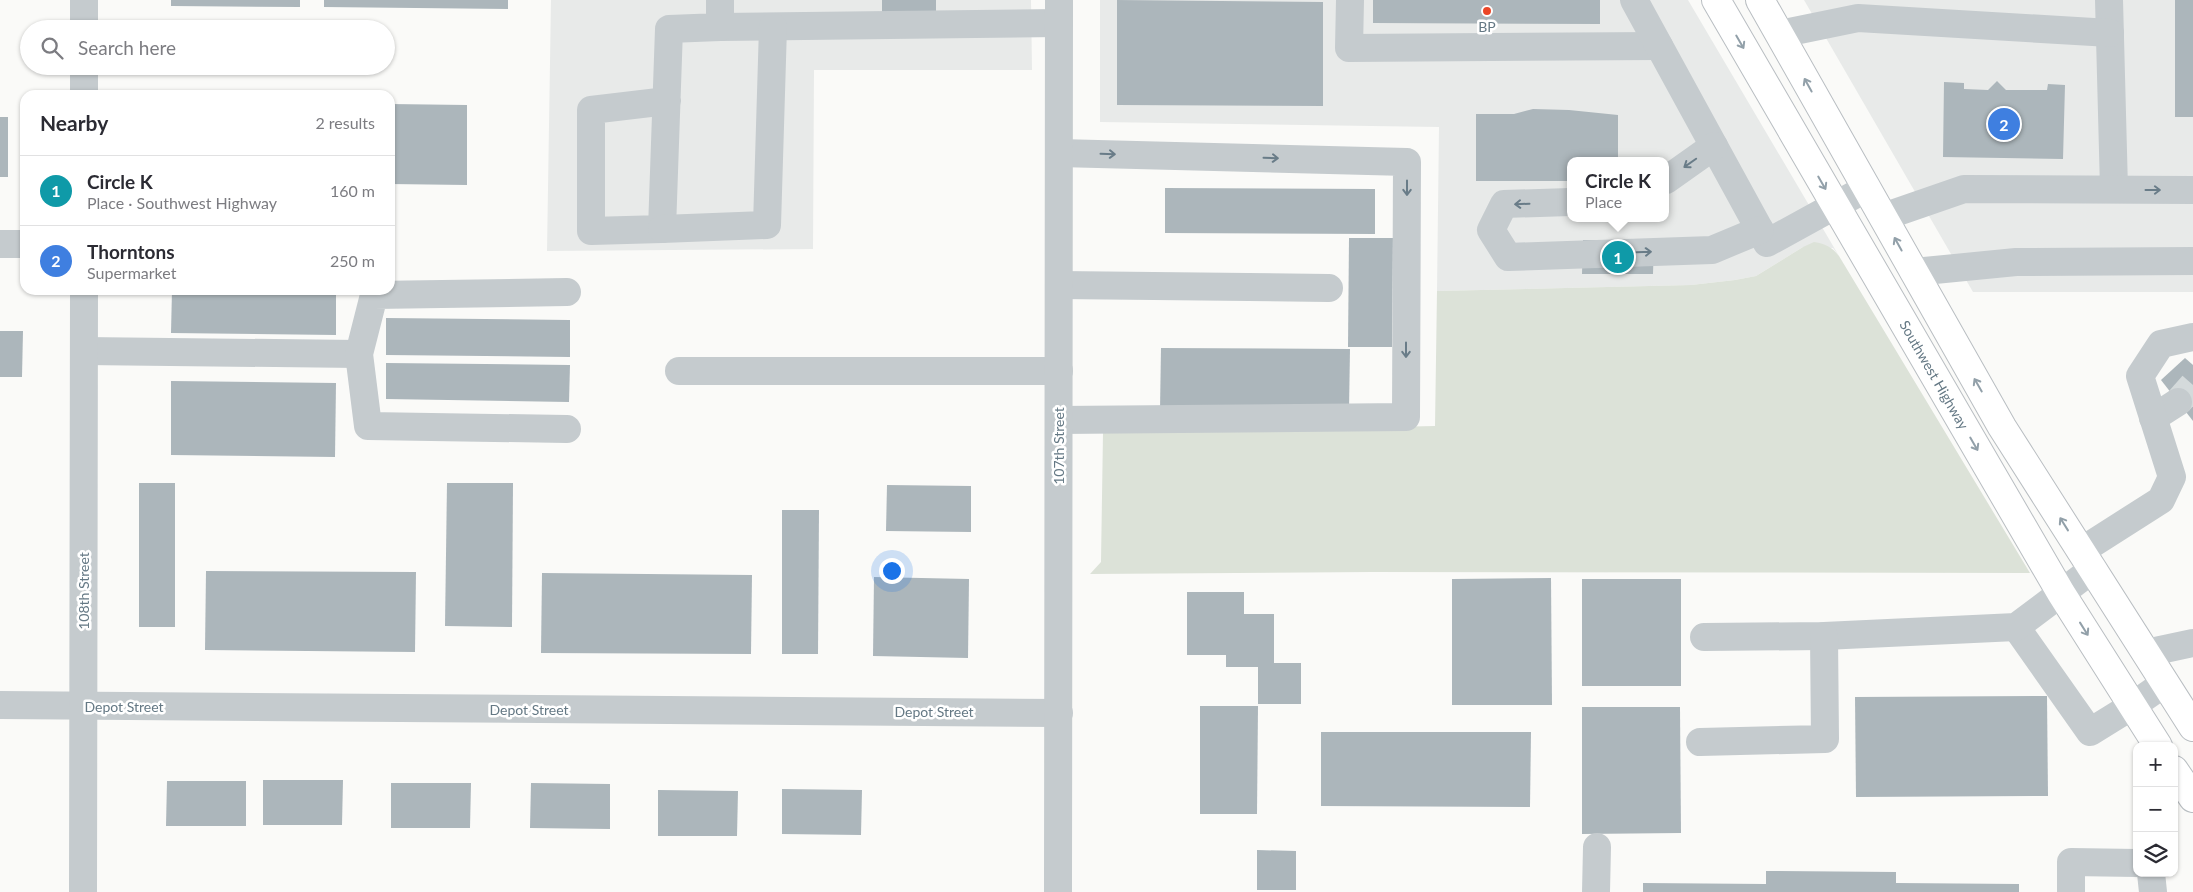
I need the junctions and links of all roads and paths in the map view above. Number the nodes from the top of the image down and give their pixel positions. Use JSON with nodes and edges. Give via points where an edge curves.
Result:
{"nodes":[{"id":1,"x":84,"y":0,"type":"edge"},
{"id":2,"x":720,"y":0,"type":"edge"},
{"id":3,"x":1350,"y":0,"type":"edge"},
{"id":4,"x":1634,"y":0,"type":"edge"},
{"id":5,"x":1716,"y":0,"type":"edge"},
{"id":6,"x":1760,"y":0,"type":"edge"},
{"id":7,"x":2109,"y":0,"type":"edge"},
{"id":8,"x":1857,"y":9,"type":"edge"},
{"id":9,"x":1059,"y":12,"type":"edge"},
{"id":10,"x":84,"y":20,"type":"edge"},
{"id":11,"x":720,"y":27,"type":"junction"},
{"id":12,"x":773,"y":27,"type":"junction"},
{"id":13,"x":2110,"y":33,"type":"junction"},
{"id":14,"x":1780,"y":34,"type":"junction"},
{"id":15,"x":1660,"y":46,"type":"junction"},
{"id":16,"x":84,"y":75,"type":"edge"},
{"id":17,"x":84,"y":90,"type":"edge"},
{"id":18,"x":667,"y":101,"type":"junction"},
{"id":19,"x":1714,"y":146,"type":"junction"},
{"id":20,"x":1059,"y":153,"type":"junction"},
{"id":21,"x":1669,"y":178,"type":"edge"},
{"id":22,"x":1867,"y":188,"type":"junction"},
{"id":23,"x":2114,"y":189,"type":"junction"},
{"id":24,"x":2193,"y":190,"type":"edge"},
{"id":25,"x":1567,"y":202,"type":"edge"},
{"id":26,"x":1835,"y":206,"type":"junction"},
{"id":27,"x":1884,"y":217,"type":"junction"},
{"id":28,"x":662,"y":229,"type":"junction"},
{"id":29,"x":1760,"y":230,"type":"junction"},
{"id":30,"x":0,"y":244,"type":"edge"},
{"id":31,"x":20,"y":244,"type":"edge"},
{"id":32,"x":2193,"y":261,"type":"edge"},
{"id":33,"x":1914,"y":272,"type":"junction"},
{"id":34,"x":1059,"y":285,"type":"junction"},
{"id":35,"x":1329,"y":288,"type":"dead end"},
{"id":36,"x":567,"y":292,"type":"dead end"},
{"id":37,"x":84,"y":295,"type":"edge"},
{"id":38,"x":374,"y":295,"type":"edge"},
{"id":39,"x":395,"y":295,"type":"edge"},
{"id":40,"x":2193,"y":337,"type":"edge"},
{"id":41,"x":84,"y":351,"type":"junction"},
{"id":42,"x":359,"y":354,"type":"junction"},
{"id":43,"x":680,"y":371,"type":"dead end"},
{"id":44,"x":1059,"y":371,"type":"junction"},
{"id":45,"x":2178,"y":402,"type":"tunnel mouth"},
{"id":46,"x":2153,"y":418,"type":"junction"},
{"id":47,"x":1059,"y":420,"type":"junction"},
{"id":48,"x":567,"y":428,"type":"dead end"},
{"id":49,"x":2087,"y":560,"type":"junction"},
{"id":50,"x":2060,"y":593,"type":"junction"},
{"id":51,"x":2016,"y":627,"type":"junction"},
{"id":52,"x":1824,"y":636,"type":"junction"},
{"id":53,"x":1704,"y":637,"type":"dead end"},
{"id":54,"x":2193,"y":643,"type":"edge"},
{"id":55,"x":2146,"y":653,"type":"junction"},
{"id":56,"x":2165,"y":683,"type":"junction"},
{"id":57,"x":0,"y":705,"type":"edge"},
{"id":58,"x":2132,"y":706,"type":"junction"},
{"id":59,"x":84,"y":707,"type":"junction"},
{"id":60,"x":1059,"y":713,"type":"junction"},
{"id":61,"x":2193,"y":727,"type":"edge"},
{"id":62,"x":1700,"y":742,"type":"dead end"},
{"id":63,"x":2155,"y":742,"type":"edge"},
{"id":64,"x":2178,"y":776,"type":"edge"},
{"id":65,"x":2193,"y":798,"type":"edge"},
{"id":66,"x":1597,"y":847,"type":"dead end"},
{"id":67,"x":2133,"y":863,"type":"edge"},
{"id":68,"x":2151,"y":877,"type":"edge"},
{"id":69,"x":84,"y":892,"type":"edge"},
{"id":70,"x":1058,"y":892,"type":"edge"},
{"id":71,"x":1596,"y":892,"type":"edge"},
{"id":72,"x":2071,"y":892,"type":"edge"},
{"id":73,"x":2153,"y":892,"type":"edge"}],
"edges":[{"from":1,"to":10,"type":"street"},
{"from":2,"to":11,"type":"street"},
{"from":3,"to":15,"type":"street","via":[[1349,48]]},
{"from":4,"to":15,"type":"street"},
{"from":5,"to":26,"type":"main road","name":"Southwest Highway","one_way":true},
{"from":6,"to":14,"type":"main road"},
{"from":7,"to":13,"type":"street"},
{"from":8,"to":13,"type":"street"},
{"from":8,"to":14,"type":"street"},
{"from":9,"to":12,"type":"street"},
{"from":9,"to":20,"type":"street","name":"107th Street"},
{"from":11,"to":12,"type":"street"},
{"from":11,"to":18,"type":"street","via":[[669,30]]},
{"from":12,"to":28,"type":"street","via":[[767,225]]},
{"from":13,"to":23,"type":"street"},
{"from":22,"to":14,"type":"main road","one_way":true},
{"from":15,"to":19,"type":"street"},
{"from":16,"to":17,"type":"street"},
{"from":18,"to":28,"type":"street"},
{"from":18,"to":28,"type":"street","via":[[591,110],[591,231]]},
{"from":19,"to":21,"type":"street","one_way":true},
{"from":19,"to":29,"type":"street"},
{"from":20,"to":34,"type":"street","name":"107th Street"},
{"from":20,"to":47,"type":"street","one_way":true,"via":[[1407,162],[1406,417]]},
{"from":22,"to":26,"type":"street"},
{"from":22,"to":27,"type":"main road"},
{"from":23,"to":24,"type":"street","one_way":true},
{"from":23,"to":27,"type":"street","via":[[1964,189]]},
{"from":25,"to":29,"type":"street","one_way":true,"via":[[1504,204],[1491,230],[1508,257],[1712,250]]},
{"from":26,"to":29,"type":"street","via":[[1767,243]]},
{"from":26,"to":50,"type":"main road","name":"Southwest Highway","one_way":true},
{"from":33,"to":27,"type":"main road","one_way":true},
{"from":30,"to":31,"type":"street"},
{"from":32,"to":33,"type":"street","via":[[2016,262]]},
{"from":49,"to":33,"type":"main road","one_way":true,"via":[[2002,427]]},
{"from":34,"to":35,"type":"street"},
{"from":34,"to":44,"type":"street","name":"107th Street"},
{"from":36,"to":39,"type":"street"},
{"from":37,"to":41,"type":"street","name":"108th Street"},
{"from":38,"to":42,"type":"street"},
{"from":40,"to":46,"type":"street","via":[[2161,344],[2140,376]]},
{"from":41,"to":42,"type":"street"},
{"from":41,"to":59,"type":"street","name":"108th Street"},
{"from":42,"to":48,"type":"street","via":[[368,426]]},
{"from":43,"to":44,"type":"street"},
{"from":44,"to":47,"type":"street","name":"107th Street"},
{"from":45,"to":46,"type":"street"},
{"from":46,"to":49,"type":"street","via":[[2172,476],[2161,500]]},
{"from":47,"to":60,"type":"street","name":"107th Street"},
{"from":49,"to":50,"type":"street"},
{"from":49,"to":55,"type":"main road"},
{"from":50,"to":51,"type":"street"},
{"from":50,"to":58,"type":"main road","name":"Southwest Highway","one_way":true},
{"from":51,"to":52,"type":"street"},
{"from":51,"to":58,"type":"street","via":[[2090,732]]},
{"from":52,"to":53,"type":"street"},
{"from":52,"to":62,"type":"street","via":[[1826,740]]},
{"from":54,"to":55,"type":"street"},
{"from":55,"to":56,"type":"main road"},
{"from":56,"to":58,"type":"street"},
{"from":56,"to":61,"type":"main road"},
{"from":57,"to":59,"type":"street","name":"Depot Street"},
{"from":58,"to":63,"type":"main road","name":"Southwest Highway"},
{"from":59,"to":60,"type":"street","name":"Depot Street"},
{"from":59,"to":69,"type":"street","name":"108th Street"},
{"from":60,"to":70,"type":"street","name":"107th Street"},
{"from":64,"to":65,"type":"main road"},
{"from":66,"to":71,"type":"street"},
{"from":67,"to":72,"type":"street","via":[[2071,862]]},
{"from":68,"to":73,"type":"street"}]}
